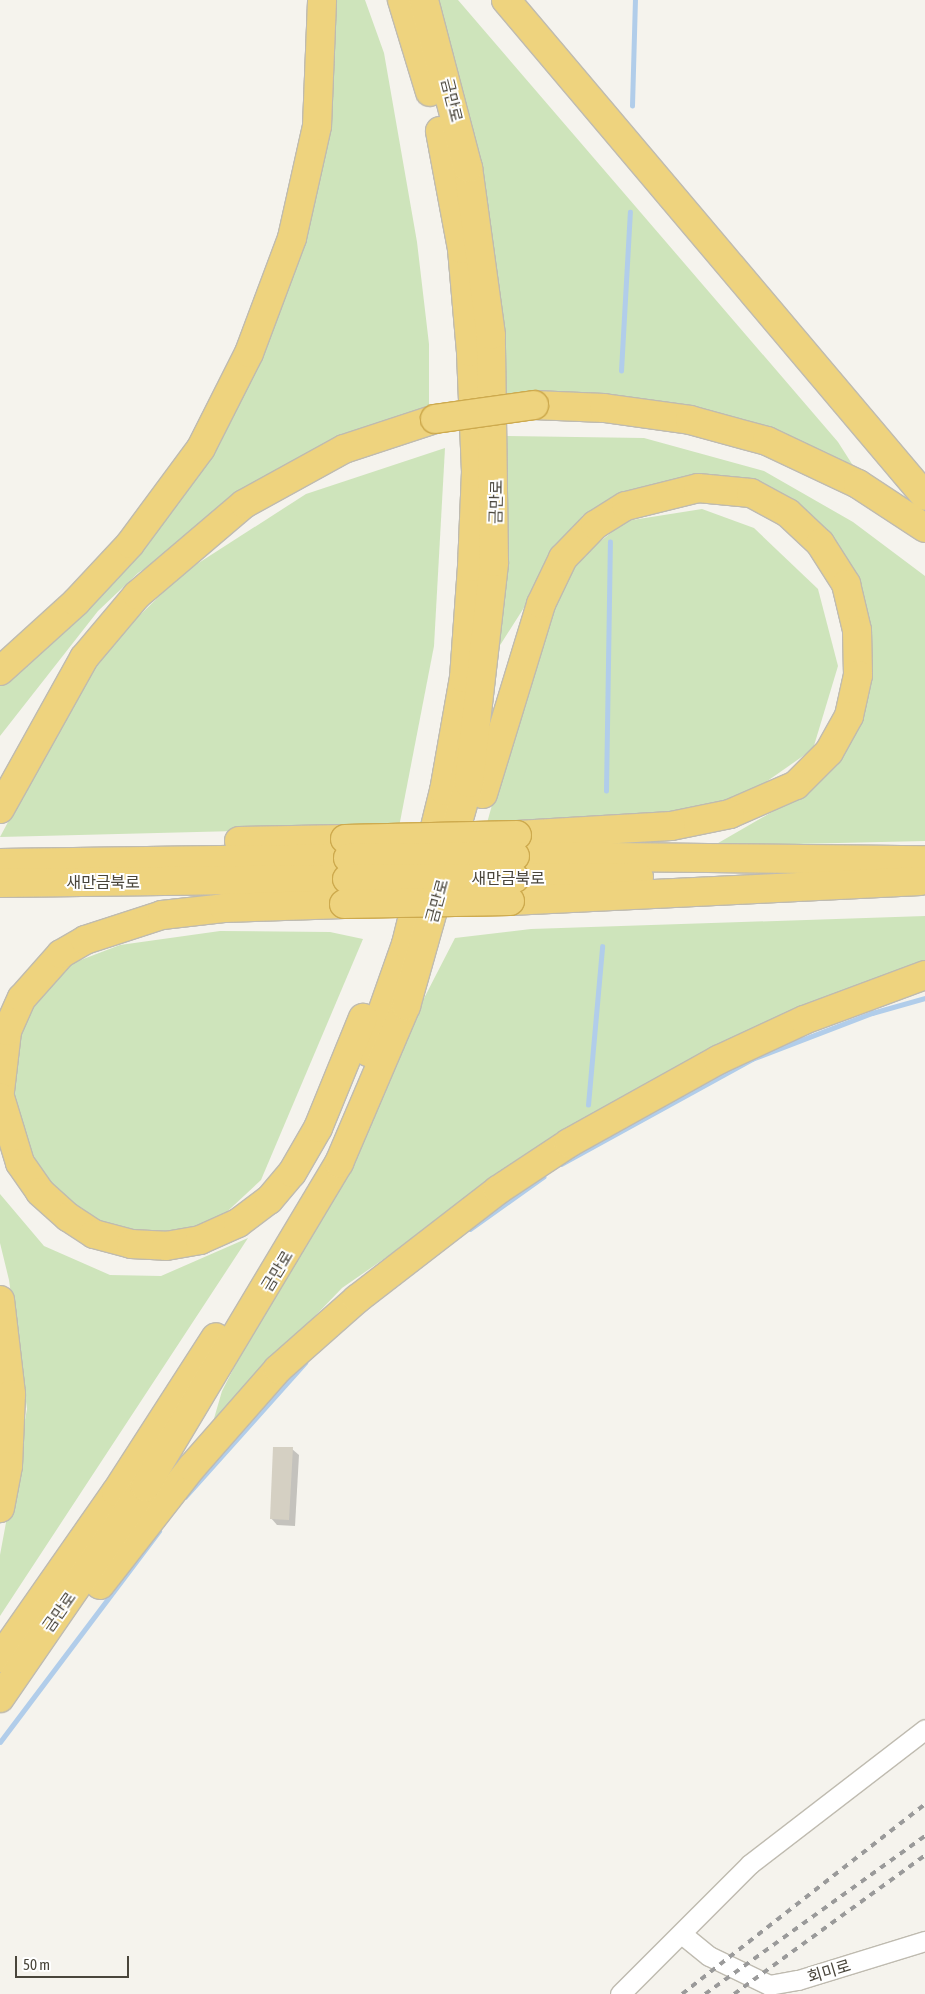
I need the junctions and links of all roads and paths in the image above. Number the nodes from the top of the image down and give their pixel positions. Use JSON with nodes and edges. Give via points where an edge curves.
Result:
{"nodes":[{"id":1,"x":322,"y":0,"type":"edge"},
{"id":2,"x":402,"y":0,"type":"edge"},
{"id":3,"x":424,"y":0,"type":"edge"},
{"id":4,"x":506,"y":0,"type":"edge"},
{"id":5,"x":925,"y":496,"type":"edge"},
{"id":6,"x":925,"y":528,"type":"edge"},
{"id":7,"x":0,"y":671,"type":"edge"},
{"id":8,"x":444,"y":791,"type":"junction"},
{"id":9,"x":0,"y":809,"type":"edge"},
{"id":10,"x":0,"y":852,"type":"edge"},
{"id":11,"x":0,"y":863,"type":"edge"},
{"id":12,"x":514,"y":868,"type":"junction"},
{"id":13,"x":346,"y":870,"type":"junction"},
{"id":14,"x":924,"y":874,"type":"edge"},
{"id":15,"x":0,"y":883,"type":"edge"},
{"id":16,"x":925,"y":975,"type":"edge"},
{"id":17,"x":374,"y":1085,"type":"junction"},
{"id":18,"x":0,"y":1091,"type":"edge"},
{"id":19,"x":0,"y":1097,"type":"edge"},
{"id":20,"x":0,"y":1300,"type":"edge"},
{"id":21,"x":0,"y":1508,"type":"edge"},
{"id":22,"x":0,"y":1658,"type":"edge"},
{"id":23,"x":0,"y":1698,"type":"edge"},
{"id":24,"x":925,"y":1729,"type":"edge"},
{"id":25,"x":683,"y":1935,"type":"junction"},
{"id":26,"x":925,"y":1941,"type":"edge"},
{"id":27,"x":620,"y":1994,"type":"edge"}],
"edges":[{"from":1,"to":7,"type":"highway","via":[[317,126],[292,238],[249,353],[201,448],[130,544],[76,602]]},
{"from":2,"to":8,"type":"highway","name":"금만로","via":[[450,176],[471,352],[476,472],[472,567],[464,678]]},
{"from":3,"to":17,"type":"highway","name":"금만로","via":[[468,168],[481,252],[491,335],[496,524],[491,614],[469,783],[406,1006]]},
{"from":4,"to":5,"type":"highway"},
{"from":6,"to":9,"type":"highway","bridge":true,"via":[[858,484],[766,441],[690,420],[604,408],[534,405],[435,420],[344,449],[244,504],[137,595],[84,658]]},
{"from":8,"to":19,"type":"highway","via":[[375,990],[318,1128],[269,1200],[238,1223],[200,1240],[166,1246],[131,1244],[94,1234],[40,1192],[20,1163]]},
{"from":8,"to":22,"type":"highway","name":"금만로","via":[[406,944],[376,1033],[316,1170],[254,1278],[121,1484]]},
{"from":10,"to":13,"type":"highway","via":[[102,844]]},
{"from":11,"to":13,"type":"highway","name":"새만금북로"},
{"from":12,"to":13,"type":"highway","name":"새만금북로","bridge":true},
{"from":12,"to":13,"type":"highway","bridge":true},
{"from":12,"to":14,"type":"highway","name":"새만금북로"},
{"from":12,"to":17,"type":"highway","via":[[671,826],[730,814],[796,784],[829,752],[849,716],[858,675],[857,630],[846,584],[820,543],[788,513],[752,494],[698,488],[681,491],[626,506],[595,525],[563,558],[523,654],[446,922]]},
{"from":13,"to":15,"type":"highway","name":"새만금북로"},
{"from":13,"to":18,"type":"highway","via":[[224,908],[162,915],[85,940],[61,954],[22,998],[7,1031]]},
{"from":16,"to":23,"type":"highway","via":[[804,1020],[642,1101],[498,1190],[357,1299],[278,1368],[192,1467],[64,1633]]},
{"from":17,"to":23,"type":"highway","name":"금만로","via":[[339,1163],[214,1376],[145,1487]]},
{"from":20,"to":21,"type":"highway","via":[[11,1394],[8,1466]]},
{"from":24,"to":25,"type":"street","via":[[750,1864]]},
{"from":25,"to":26,"type":"street","name":"회미로","via":[[709,1956],[770,1984],[798,1980]]},
{"from":25,"to":27,"type":"street"}]}
